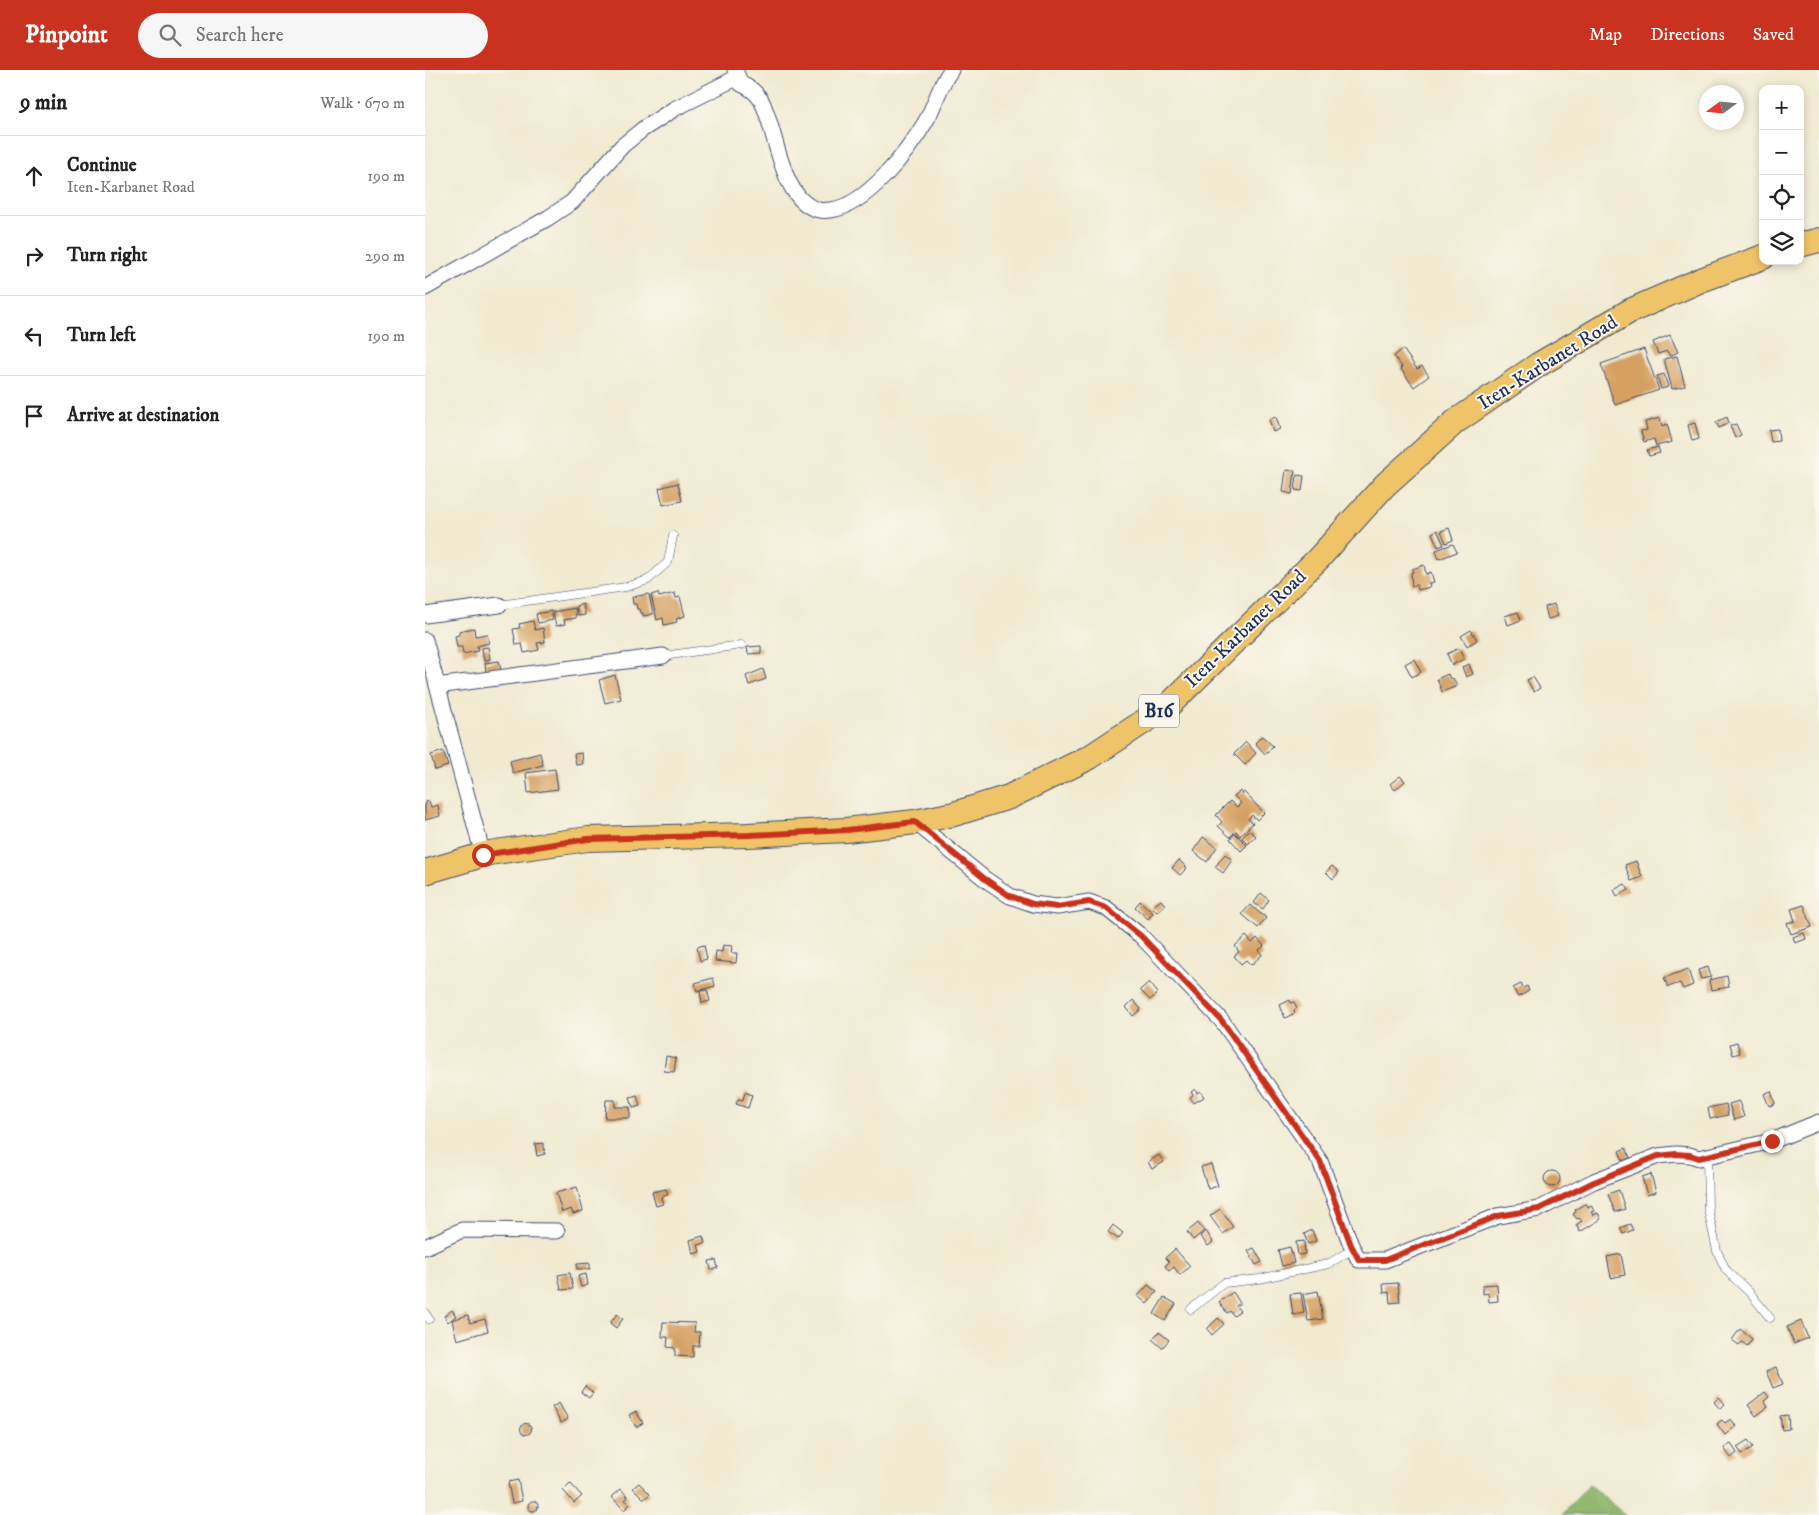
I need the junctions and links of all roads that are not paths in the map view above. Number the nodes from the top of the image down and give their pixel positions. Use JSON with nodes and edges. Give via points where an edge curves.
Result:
{"nodes":[{"id":1,"x":951,"y":70,"type":"edge"},
{"id":2,"x":737,"y":74,"type":"edge"},
{"id":3,"x":1819,"y":240,"type":"edge"},
{"id":4,"x":1804,"y":244,"type":"edge"},
{"id":5,"x":1759,"y":258,"type":"edge"},
{"id":6,"x":425,"y":288,"type":"edge"},
{"id":7,"x":673,"y":536,"type":"dead end"},
{"id":8,"x":499,"y":605,"type":"joint"},
{"id":9,"x":425,"y":616,"type":"edge"},
{"id":10,"x":425,"y":640,"type":"edge"},
{"id":11,"x":741,"y":645,"type":"dead end"},
{"id":12,"x":663,"y":656,"type":"joint"},
{"id":13,"x":437,"y":686,"type":"junction"},
{"id":14,"x":915,"y":822,"type":"junction"},
{"id":15,"x":483,"y":855,"type":"junction"},
{"id":16,"x":425,"y":872,"type":"edge"},
{"id":17,"x":1819,"y":1122,"type":"edge"},
{"id":18,"x":1707,"y":1156,"type":"junction"},
{"id":19,"x":557,"y":1231,"type":"dead end"},
{"id":20,"x":425,"y":1247,"type":"edge"},
{"id":21,"x":1353,"y":1249,"type":"junction"},
{"id":22,"x":1191,"y":1309,"type":"dead end"},
{"id":23,"x":1770,"y":1318,"type":"dead end"}],
"edges":[{"from":1,"to":2,"type":"street","via":[[942,82],[926,121],[878,183],[856,201],[837,209],[819,210],[799,200],[786,177],[761,100],[741,84]]},
{"from":2,"to":6,"type":"street","via":[[674,109],[622,146],[572,202]]},
{"from":3,"to":4,"type":"main road"},
{"from":5,"to":14,"type":"main road","name":"Iten-Karbanet Road","number":"B16","via":[[1630,312],[1538,365],[1455,422],[1385,485],[1318,559],[1169,705],[1090,757],[1009,797]]},
{"from":7,"to":8,"type":"lane","via":[[668,562],[649,580],[625,587]]},
{"from":8,"to":9,"type":"street"},
{"from":10,"to":13,"type":"street"},
{"from":11,"to":12,"type":"lane"},
{"from":12,"to":13,"type":"street"},
{"from":13,"to":15,"type":"street"},
{"from":14,"to":15,"type":"main road","name":"Iten-Karbanet Road","number":"B16","via":[[847,830],[588,839]]},
{"from":14,"to":21,"type":"street","via":[[1010,896],[1033,904],[1057,907],[1089,902],[1106,908],[1141,936],[1222,1021],[1320,1161]]},
{"from":15,"to":16,"type":"main road","name":"Iten-Karbanet Road","number":"B16"},
{"from":17,"to":18,"type":"street","via":[[1772,1141]]},
{"from":18,"to":21,"type":"street","via":[[1658,1156],[1539,1209],[1498,1216],[1385,1260],[1359,1260]]},
{"from":18,"to":23,"type":"lane","via":[[1707,1209],[1717,1251],[1726,1270]]},
{"from":19,"to":20,"type":"street","via":[[462,1230]]},
{"from":21,"to":22,"type":"lane","via":[[1328,1264],[1224,1283]]}]}
